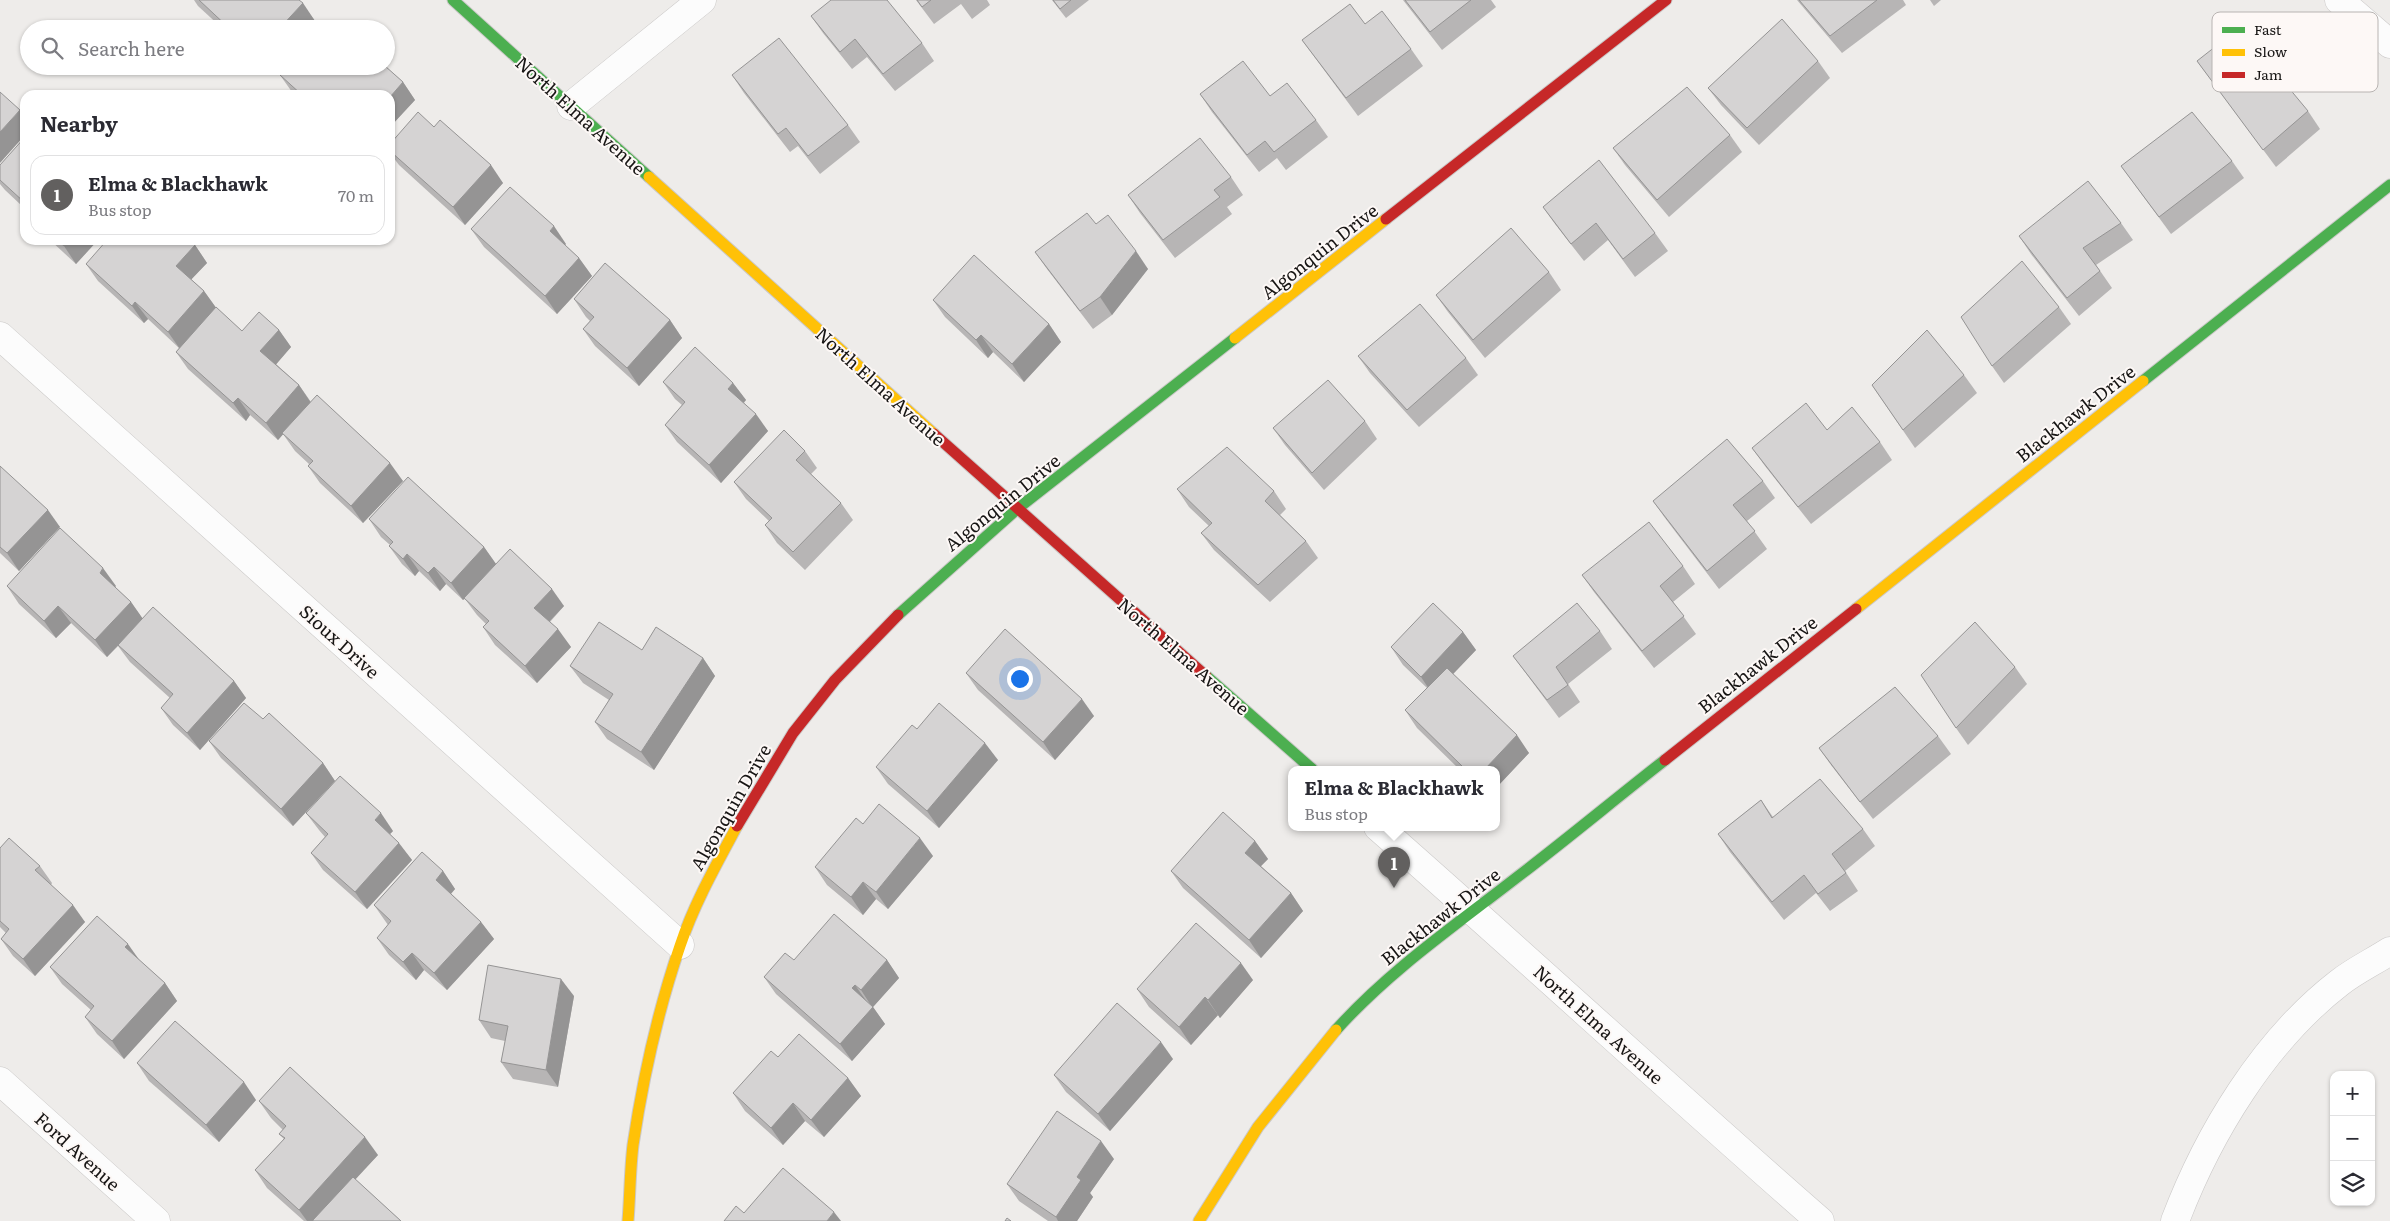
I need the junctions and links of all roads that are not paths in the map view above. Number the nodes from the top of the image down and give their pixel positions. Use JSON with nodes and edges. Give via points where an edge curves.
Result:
{"nodes":[{"id":1,"x":453,"y":0,"type":"edge"},
{"id":2,"x":702,"y":0,"type":"edge"},
{"id":3,"x":1666,"y":0,"type":"edge"},
{"id":4,"x":2339,"y":0,"type":"edge"},
{"id":5,"x":2353,"y":12,"type":"edge"},
{"id":6,"x":2378,"y":34,"type":"edge"},
{"id":7,"x":2390,"y":44,"type":"edge"},
{"id":8,"x":571,"y":106,"type":"junction"},
{"id":9,"x":2390,"y":185,"type":"edge"},
{"id":10,"x":0,"y":336,"type":"edge"},
{"id":11,"x":1017,"y":509,"type":"junction"},
{"id":12,"x":1309,"y":766,"type":"edge"},
{"id":13,"x":1383,"y":831,"type":"edge"},
{"id":14,"x":1474,"y":910,"type":"junction"},
{"id":15,"x":680,"y":945,"type":"junction"},
{"id":16,"x":2390,"y":951,"type":"edge"},
{"id":17,"x":0,"y":1081,"type":"edge"},
{"id":18,"x":156,"y":1221,"type":"edge"},
{"id":19,"x":628,"y":1221,"type":"edge"},
{"id":20,"x":1199,"y":1221,"type":"edge"},
{"id":21,"x":1820,"y":1221,"type":"edge"},
{"id":22,"x":2175,"y":1221,"type":"edge"}],
"edges":[{"from":1,"to":8,"type":"street","name":"North Elma Avenue"},
{"from":2,"to":8,"type":"street"},
{"from":3,"to":11,"type":"street","name":"Algonquin Drive"},
{"from":4,"to":5,"type":"street"},
{"from":6,"to":7,"type":"street"},
{"from":8,"to":11,"type":"street","name":"North Elma Avenue"},
{"from":9,"to":14,"type":"street","name":"Blackhawk Drive"},
{"from":10,"to":15,"type":"street","name":"Sioux Drive"},
{"from":11,"to":12,"type":"street","name":"North Elma Avenue"},
{"from":11,"to":15,"type":"street","name":"Algonquin Drive","via":[[910,602],[855,657],[811,709],[739,822],[702,892]]},
{"from":13,"to":14,"type":"street","name":"North Elma Avenue"},
{"from":14,"to":20,"type":"street","name":"Blackhawk Drive","via":[[1418,952],[1361,1002],[1331,1035],[1258,1127]]},
{"from":14,"to":21,"type":"street","name":"North Elma Avenue"},
{"from":15,"to":19,"type":"street","name":"Algonquin Drive","via":[[643,1086],[633,1147]]},
{"from":16,"to":22,"type":"street","via":[[2339,983],[2292,1026],[2236,1099],[2208,1146]]},
{"from":17,"to":18,"type":"street","name":"Ford Avenue"}]}
